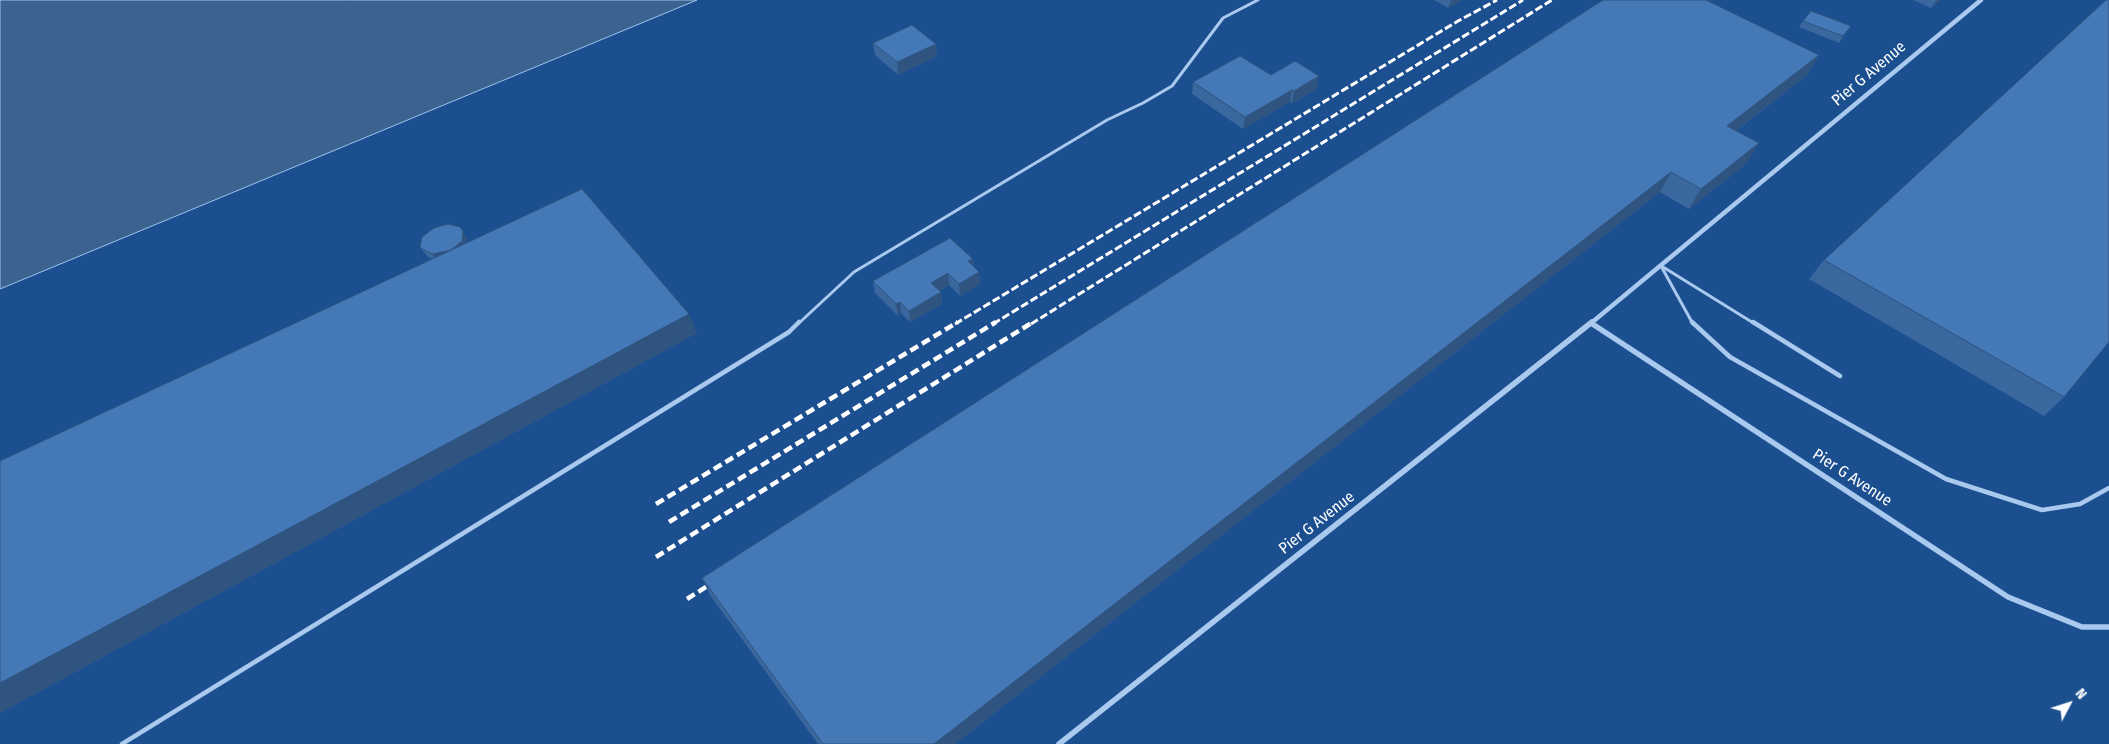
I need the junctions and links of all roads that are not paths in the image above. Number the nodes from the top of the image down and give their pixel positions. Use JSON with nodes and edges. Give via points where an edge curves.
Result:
{"nodes":[{"id":1,"x":1258,"y":0,"type":"edge"},
{"id":2,"x":1981,"y":0,"type":"edge"},
{"id":3,"x":1661,"y":266,"type":"junction"},
{"id":4,"x":1591,"y":323,"type":"junction"},
{"id":5,"x":1840,"y":376,"type":"dead end"},
{"id":6,"x":2109,"y":488,"type":"edge"},
{"id":7,"x":2109,"y":627,"type":"edge"},
{"id":8,"x":122,"y":744,"type":"edge"},
{"id":9,"x":1059,"y":744,"type":"edge"}],
"edges":[{"from":1,"to":8,"type":"lane","via":[[1223,18],[1172,86],[1107,120],[854,272],[789,332]]},
{"from":2,"to":3,"type":"street","name":"Pier G Avenue"},
{"from":3,"to":4,"type":"street","name":"Pier G Avenue"},
{"from":3,"to":5,"type":"lane"},
{"from":3,"to":6,"type":"lane","via":[[1694,326],[1730,357],[1946,479],[2042,510],[2080,504]]},
{"from":4,"to":7,"type":"street","name":"Pier G Avenue","via":[[2008,597],[2082,628]]},
{"from":4,"to":9,"type":"street","name":"Pier G Avenue"}]}
